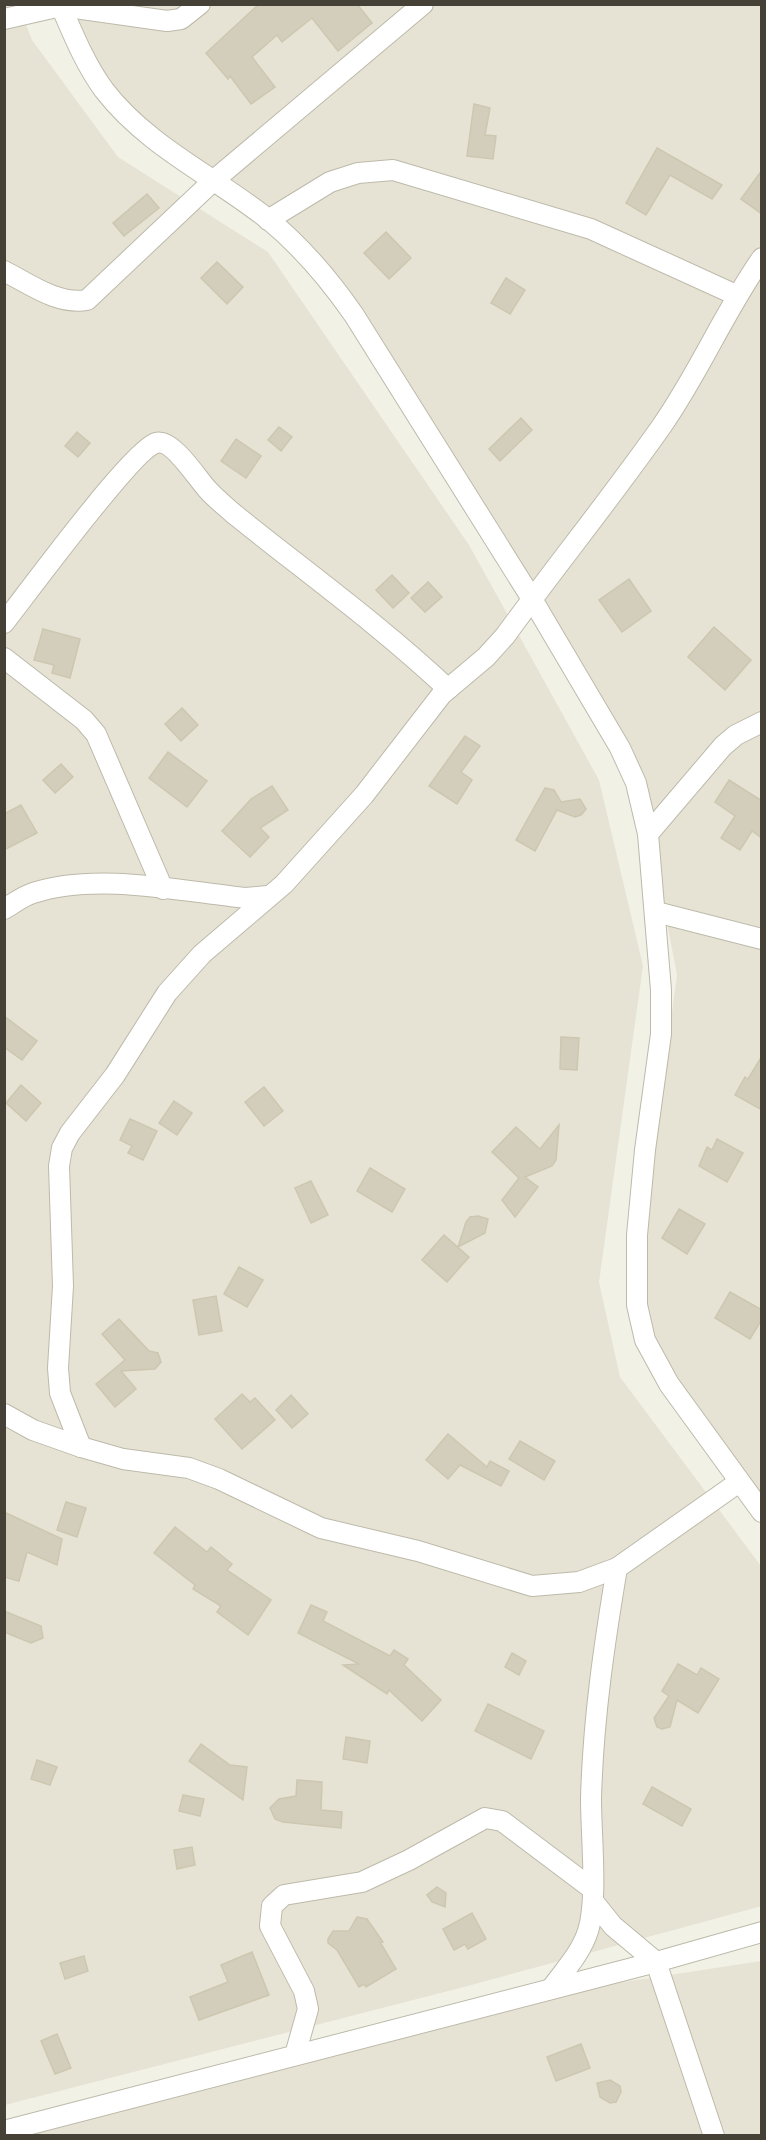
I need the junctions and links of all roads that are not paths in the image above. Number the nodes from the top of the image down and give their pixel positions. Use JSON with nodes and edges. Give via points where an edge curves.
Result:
{"nodes":[{"id":1,"x":200,"y":4,"type":"edge"},
{"id":2,"x":423,"y":4,"type":"edge"},
{"id":3,"x":60,"y":5,"type":"edge"},
{"id":4,"x":4,"y":19,"type":"edge"},
{"id":5,"x":213,"y":181,"type":"junction"},
{"id":6,"x":268,"y":220,"type":"junction"},
{"id":7,"x":762,"y":258,"type":"edge"},
{"id":8,"x":4,"y":271,"type":"edge"},
{"id":9,"x":736,"y":295,"type":"junction"},
{"id":10,"x":532,"y":599,"type":"junction"},
{"id":11,"x":4,"y":623,"type":"edge"},
{"id":12,"x":4,"y":658,"type":"edge"},
{"id":13,"x":448,"y":689,"type":"junction"},
{"id":14,"x":762,"y":722,"type":"edge"},
{"id":15,"x":648,"y":834,"type":"junction"},
{"id":16,"x":163,"y":890,"type":"junction"},
{"id":17,"x":267,"y":896,"type":"junction"},
{"id":18,"x":4,"y":909,"type":"edge"},
{"id":19,"x":656,"y":912,"type":"junction"},
{"id":20,"x":762,"y":939,"type":"edge"},
{"id":21,"x":4,"y":1414,"type":"edge"},
{"id":22,"x":81,"y":1447,"type":"junction"},
{"id":23,"x":739,"y":1482,"type":"junction"},
{"id":24,"x":762,"y":1512,"type":"edge"},
{"id":25,"x":617,"y":1568,"type":"junction"},
{"id":26,"x":592,"y":1894,"type":"junction"},
{"id":27,"x":762,"y":1932,"type":"edge"},
{"id":28,"x":656,"y":1962,"type":"junction"},
{"id":29,"x":551,"y":1989,"type":"junction"},
{"id":30,"x":295,"y":2055,"type":"junction"},
{"id":31,"x":4,"y":2131,"type":"edge"},
{"id":32,"x":714,"y":2136,"type":"edge"}],
"edges":[{"from":1,"to":3,"type":"street","via":[[181,19],[167,21]]},
{"from":2,"to":5,"type":"street"},
{"from":3,"to":4,"type":"street"},
{"from":3,"to":5,"type":"street","via":[[89,68],[105,91],[157,143]]},
{"from":5,"to":6,"type":"street"},
{"from":5,"to":8,"type":"street","via":[[87,300],[58,299]]},
{"from":6,"to":9,"type":"street","via":[[330,182],[358,173],[393,170],[591,229]]},
{"from":6,"to":10,"type":"street","via":[[309,256],[354,315]]},
{"from":7,"to":9,"type":"street"},
{"from":9,"to":10,"type":"street","via":[[662,426]]},
{"from":10,"to":13,"type":"street","via":[[486,657]]},
{"from":10,"to":15,"type":"street","via":[[620,748],[636,783]]},
{"from":11,"to":13,"type":"street","via":[[145,449],[157,442],[166,443],[233,513],[378,625]]},
{"from":12,"to":16,"type":"street","via":[[84,720],[96,734]]},
{"from":13,"to":17,"type":"street","via":[[364,795],[284,884]]},
{"from":14,"to":15,"type":"street","via":[[723,746]]},
{"from":15,"to":19,"type":"street"},
{"from":16,"to":17,"type":"street","via":[[246,898]]},
{"from":16,"to":18,"type":"street","via":[[112,884],[58,886],[30,894]]},
{"from":17,"to":22,"type":"street","via":[[202,954],[166,993],[115,1075],[62,1148],[59,1166],[63,1286],[58,1368],[60,1393]]},
{"from":19,"to":20,"type":"street"},
{"from":19,"to":23,"type":"street","via":[[661,1034],[638,1225],[637,1305],[645,1340],[659,1368]]},
{"from":21,"to":22,"type":"street","via":[[33,1430]]},
{"from":22,"to":25,"type":"street","via":[[123,1459],[189,1468],[321,1528],[418,1551],[532,1586],[579,1582]]},
{"from":23,"to":24,"type":"street"},
{"from":23,"to":25,"type":"street"},
{"from":25,"to":26,"type":"street","via":[[598,1685],[591,1798]]},
{"from":26,"to":28,"type":"street","via":[[613,1926]]},
{"from":26,"to":29,"type":"street","via":[[584,1941]]},
{"from":26,"to":30,"type":"street","via":[[502,1821],[484,1818],[362,1882],[284,1895],[273,1906],[270,1926],[304,1991],[308,2009]]},
{"from":27,"to":28,"type":"street"},
{"from":28,"to":29,"type":"street"},
{"from":28,"to":32,"type":"street"},
{"from":29,"to":30,"type":"street"},
{"from":30,"to":31,"type":"street"}]}
